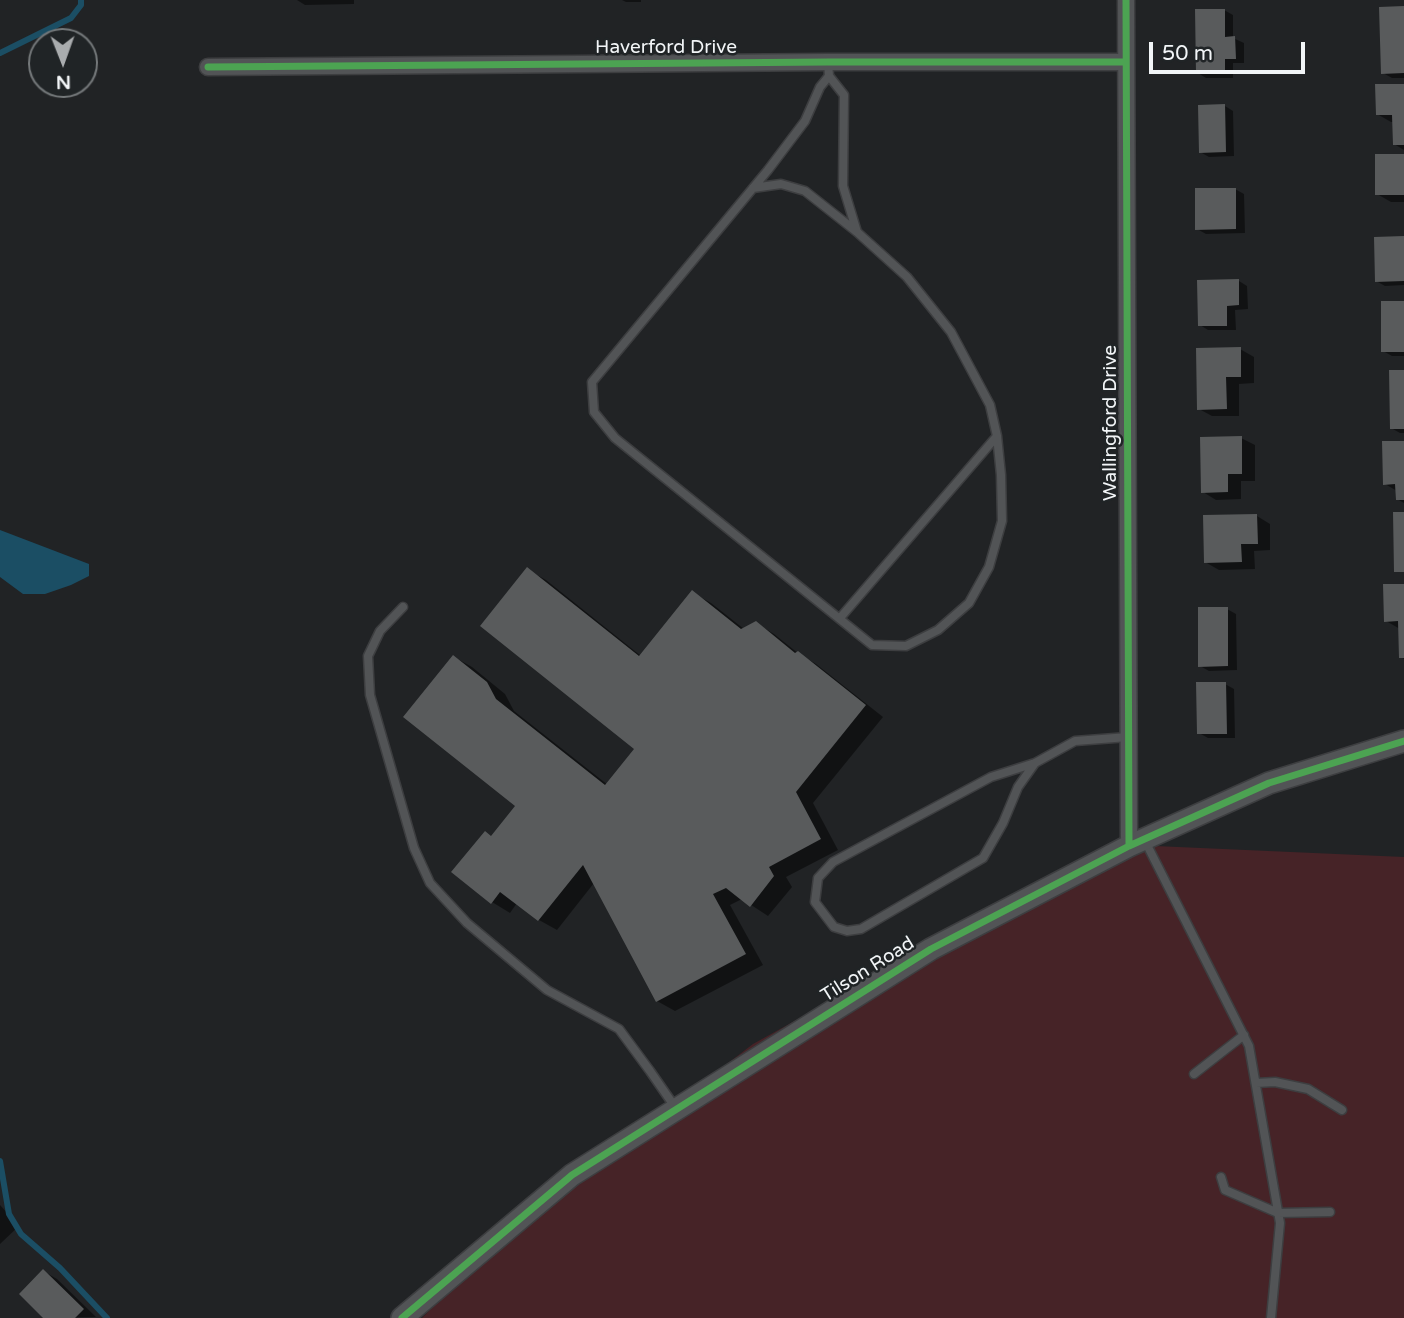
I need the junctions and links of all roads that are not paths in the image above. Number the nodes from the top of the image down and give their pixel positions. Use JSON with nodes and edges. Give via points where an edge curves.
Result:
{"nodes":[{"id":1,"x":1126,"y":0,"type":"edge"},
{"id":2,"x":1125,"y":62,"type":"junction"},
{"id":3,"x":208,"y":67,"type":"dead end"},
{"id":4,"x":829,"y":69,"type":"junction"},
{"id":5,"x":754,"y":188,"type":"junction"},
{"id":6,"x":857,"y":232,"type":"junction"},
{"id":7,"x":997,"y":436,"type":"junction"},
{"id":8,"x":403,"y":607,"type":"dead end"},
{"id":9,"x":840,"y":618,"type":"junction"},
{"id":10,"x":1128,"y":737,"type":"junction"},
{"id":11,"x":1404,"y":741,"type":"edge"},
{"id":12,"x":1035,"y":763,"type":"junction"},
{"id":13,"x":1136,"y":842,"type":"junction"},
{"id":14,"x":1244,"y":1035,"type":"junction"},
{"id":15,"x":1194,"y":1074,"type":"dead end"},
{"id":16,"x":1256,"y":1083,"type":"junction"},
{"id":17,"x":677,"y":1109,"type":"junction"},
{"id":18,"x":1342,"y":1110,"type":"dead end"},
{"id":19,"x":1221,"y":1177,"type":"dead end"},
{"id":20,"x":1331,"y":1212,"type":"dead end"},
{"id":21,"x":1278,"y":1213,"type":"junction"},
{"id":22,"x":402,"y":1318,"type":"edge"},
{"id":23,"x":1271,"y":1318,"type":"edge"}],
"edges":[{"from":1,"to":2,"type":"street","name":"Wallingford Drive"},
{"from":2,"to":4,"type":"street","name":"Haverford Drive"},
{"from":2,"to":10,"type":"street","name":"Wallingford Drive"},
{"from":3,"to":4,"type":"street","name":"Haverford Drive"},
{"from":4,"to":5,"type":"lane","via":[[805,121]]},
{"from":4,"to":6,"type":"lane","via":[[844,95],[843,186]]},
{"from":5,"to":6,"type":"lane","via":[[782,184],[805,191]]},
{"from":5,"to":9,"type":"lane","via":[[592,382],[594,412],[615,438]]},
{"from":6,"to":7,"type":"lane","via":[[907,277],[951,332],[990,405]]},
{"from":7,"to":9,"type":"lane"},
{"from":7,"to":9,"type":"lane","via":[[1002,521],[989,567],[969,603],[938,630],[906,646],[873,645]]},
{"from":8,"to":17,"type":"lane","via":[[380,631],[368,656],[370,695],[414,848],[430,883],[467,923],[548,990],[619,1029]]},
{"from":10,"to":12,"type":"lane","via":[[1074,741]]},
{"from":10,"to":13,"type":"street","name":"Wallingford Drive"},
{"from":11,"to":13,"type":"street","name":"Tilson Road","via":[[1269,783]]},
{"from":12,"to":12,"type":"lane","via":[[991,777],[833,862],[818,878],[815,902],[834,927],[861,929],[984,858],[1018,787]]},
{"from":13,"to":14,"type":"lane"},
{"from":13,"to":17,"type":"street","name":"Tilson Road","via":[[931,949]]},
{"from":14,"to":15,"type":"lane"},
{"from":14,"to":16,"type":"lane"},
{"from":16,"to":18,"type":"lane","via":[[1308,1088]]},
{"from":16,"to":21,"type":"lane"},
{"from":17,"to":22,"type":"street","name":"Tilson Road","via":[[572,1175]]},
{"from":19,"to":21,"type":"lane","via":[[1225,1190]]},
{"from":20,"to":21,"type":"lane"},
{"from":21,"to":23,"type":"lane"}]}
